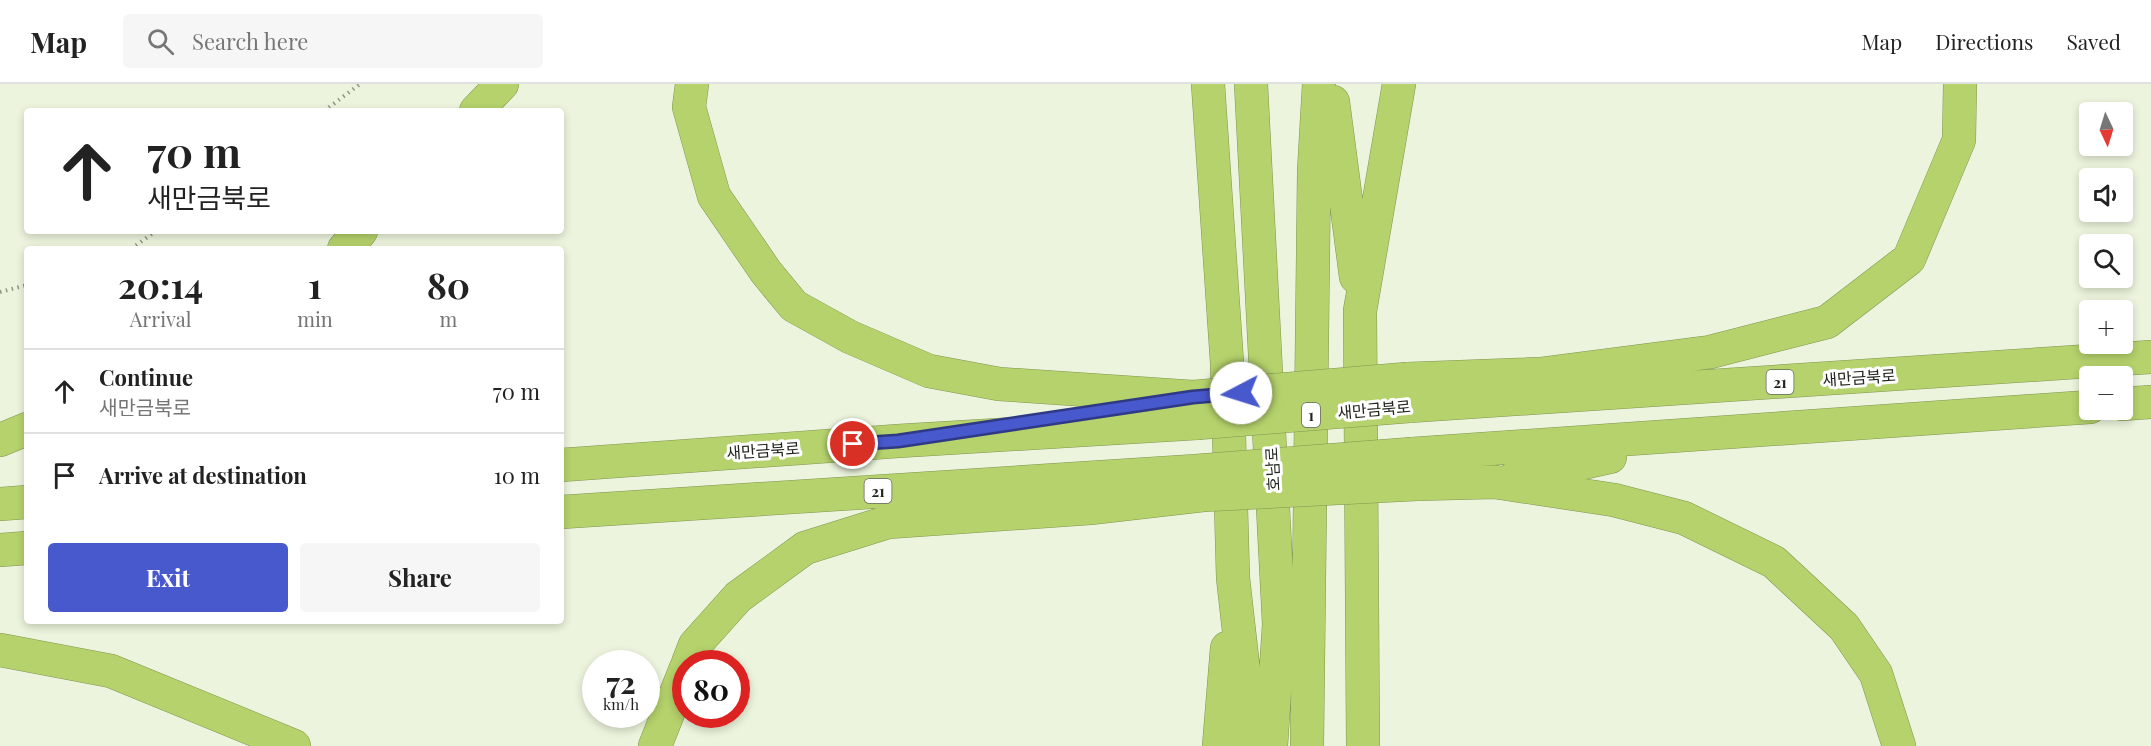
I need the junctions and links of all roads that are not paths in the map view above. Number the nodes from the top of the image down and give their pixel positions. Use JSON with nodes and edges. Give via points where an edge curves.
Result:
{"nodes":[{"id":1,"x":502,"y":84,"type":"edge"},
{"id":2,"x":692,"y":84,"type":"edge"},
{"id":3,"x":1208,"y":84,"type":"edge"},
{"id":4,"x":1251,"y":84,"type":"edge"},
{"id":5,"x":1319,"y":84,"type":"edge"},
{"id":6,"x":1331,"y":84,"type":"edge"},
{"id":7,"x":1400,"y":84,"type":"edge"},
{"id":8,"x":1960,"y":84,"type":"edge"},
{"id":9,"x":479,"y":108,"type":"edge"},
{"id":10,"x":1254,"y":130,"type":"junction"},
{"id":11,"x":358,"y":234,"type":"edge"},
{"id":12,"x":347,"y":246,"type":"edge"},
{"id":13,"x":1360,"y":311,"type":"junction"},
{"id":14,"x":2151,"y":357,"type":"edge"},
{"id":15,"x":1227,"y":363,"type":"junction"},
{"id":16,"x":1540,"y":374,"type":"junction"},
{"id":17,"x":1714,"y":387,"type":"junction"},
{"id":18,"x":1408,"y":392,"type":"junction"},
{"id":19,"x":2151,"y":402,"type":"edge"},
{"id":20,"x":2133,"y":403,"type":"edge"},
{"id":21,"x":2079,"y":408,"type":"edge"},
{"id":22,"x":1195,"y":410,"type":"junction"},
{"id":23,"x":24,"y":430,"type":"edge"},
{"id":24,"x":1721,"y":432,"type":"junction"},
{"id":25,"x":0,"y":440,"type":"edge"},
{"id":26,"x":564,"y":465,"type":"edge"},
{"id":27,"x":1414,"y":469,"type":"junction"},
{"id":28,"x":1495,"y":482,"type":"junction"},
{"id":29,"x":1199,"y":483,"type":"junction"},
{"id":30,"x":916,"y":488,"type":"junction"},
{"id":31,"x":24,"y":502,"type":"edge"},
{"id":32,"x":0,"y":504,"type":"edge"},
{"id":33,"x":1090,"y":508,"type":"junction"},
{"id":34,"x":564,"y":512,"type":"edge"},
{"id":35,"x":24,"y":548,"type":"edge"},
{"id":36,"x":0,"y":550,"type":"edge"},
{"id":37,"x":1233,"y":578,"type":"junction"},
{"id":38,"x":0,"y":650,"type":"edge"},
{"id":39,"x":693,"y":650,"type":"edge"},
{"id":40,"x":672,"y":703,"type":"edge"},
{"id":41,"x":1364,"y":744,"type":"edge"},
{"id":42,"x":294,"y":746,"type":"edge"},
{"id":43,"x":655,"y":746,"type":"edge"},
{"id":44,"x":1219,"y":746,"type":"edge"},
{"id":45,"x":1252,"y":746,"type":"edge"},
{"id":46,"x":1271,"y":746,"type":"edge"},
{"id":47,"x":1307,"y":746,"type":"edge"},
{"id":48,"x":1899,"y":746,"type":"edge"}],
"edges":[{"from":1,"to":9,"type":"highway"},
{"from":2,"to":22,"type":"highway","via":[[689,108],[714,196],[794,306],[850,337],[929,371]]},
{"from":3,"to":15,"type":"highway"},
{"from":4,"to":10,"type":"highway","name":"호남로"},
{"from":5,"to":47,"type":"highway","number":"1","via":[[1314,171]]},
{"from":6,"to":13,"type":"highway"},
{"from":7,"to":13,"type":"highway"},
{"from":8,"to":16,"type":"highway","via":[[1959,140],[1909,259],[1827,322],[1710,352]]},
{"from":10,"to":15,"type":"highway","via":[[1247,244]]},
{"from":10,"to":46,"type":"highway","name":"호남로","via":[[1280,624]]},
{"from":11,"to":12,"type":"highway"},
{"from":13,"to":41,"type":"highway"},
{"from":14,"to":17,"type":"highway","name":"새만금북로","number":"21"},
{"from":15,"to":37,"type":"highway"},
{"from":16,"to":17,"type":"highway"},
{"from":16,"to":18,"type":"highway"},
{"from":17,"to":18,"type":"highway","name":"새만금북로","number":"21"},
{"from":18,"to":22,"type":"highway","bridge":true},
{"from":19,"to":20,"type":"highway"},
{"from":21,"to":24,"type":"highway"},
{"from":22,"to":26,"type":"highway","name":"새만금북로","via":[[898,441]]},
{"from":23,"to":25,"type":"highway"},
{"from":24,"to":27,"type":"highway"},
{"from":24,"to":28,"type":"highway"},
{"from":27,"to":28,"type":"highway"},
{"from":27,"to":29,"type":"highway","bridge":true},
{"from":28,"to":48,"type":"highway","via":[[1614,500],[1684,518],[1774,562],[1844,627],[1876,674]]},
{"from":29,"to":30,"type":"highway","number":"21"},
{"from":29,"to":33,"type":"highway"},
{"from":30,"to":33,"type":"highway"},
{"from":30,"to":34,"type":"highway","number":"21"},
{"from":31,"to":32,"type":"highway"},
{"from":33,"to":39,"type":"highway","via":[[888,522],[805,548],[738,597]]},
{"from":35,"to":36,"type":"highway"},
{"from":37,"to":44,"type":"highway"},
{"from":37,"to":45,"type":"highway"},
{"from":38,"to":42,"type":"highway","via":[[111,671]]},
{"from":40,"to":43,"type":"highway"}]}
